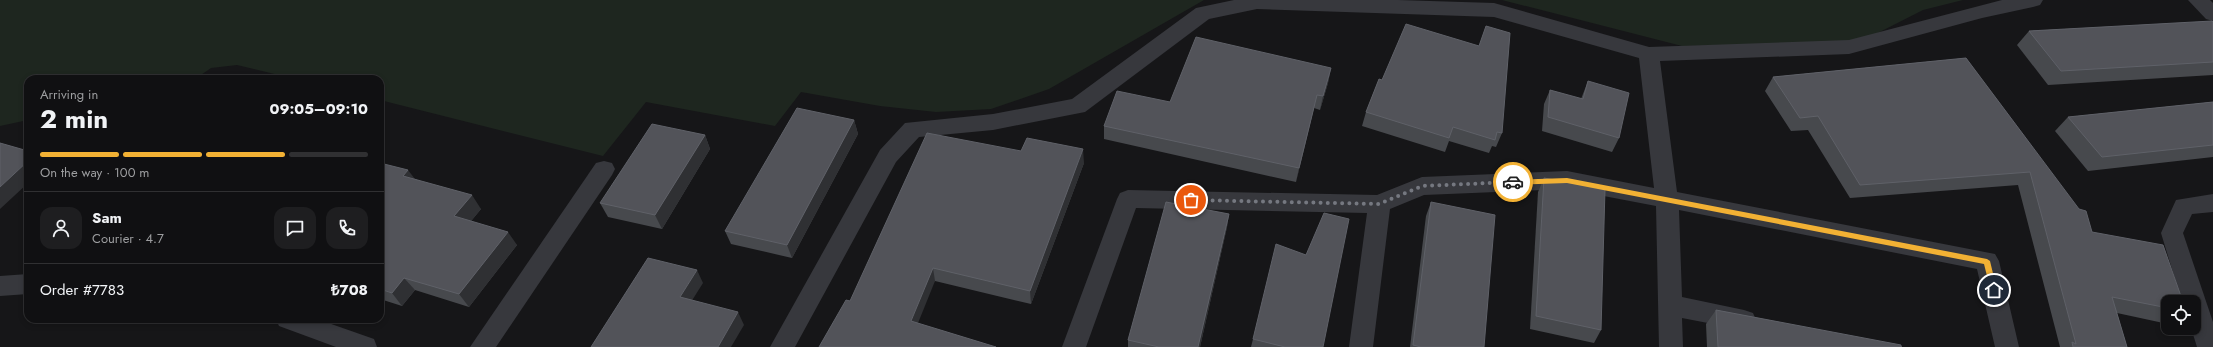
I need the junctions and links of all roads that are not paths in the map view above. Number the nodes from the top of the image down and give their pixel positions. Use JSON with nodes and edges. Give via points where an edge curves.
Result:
{"nodes":[{"id":1,"x":2033,"y":0,"type":"edge"},
{"id":2,"x":2198,"y":0,"type":"edge"},
{"id":3,"x":2213,"y":14,"type":"edge"},
{"id":4,"x":1649,"y":54,"type":"junction"},
{"id":5,"x":604,"y":169,"type":"dead end"},
{"id":6,"x":1666,"y":200,"type":"junction"},
{"id":7,"x":2213,"y":203,"type":"edge"},
{"id":8,"x":1379,"y":204,"type":"junction"},
{"id":9,"x":24,"y":284,"type":"edge"},
{"id":10,"x":0,"y":286,"type":"edge"},
{"id":11,"x":1669,"y":305,"type":"junction"},
{"id":12,"x":299,"y":323,"type":"edge"},
{"id":13,"x":1763,"y":324,"type":"edge"},
{"id":14,"x":365,"y":347,"type":"edge"},
{"id":15,"x":482,"y":347,"type":"edge"},
{"id":16,"x":782,"y":347,"type":"edge"},
{"id":17,"x":1074,"y":347,"type":"edge"},
{"id":18,"x":1361,"y":347,"type":"edge"},
{"id":19,"x":1670,"y":347,"type":"edge"},
{"id":20,"x":2007,"y":347,"type":"edge"},
{"id":21,"x":2209,"y":347,"type":"edge"}],
"edges":[{"from":1,"to":4,"type":"street","via":[[1849,47]]},
{"from":2,"to":3,"type":"street"},
{"from":4,"to":6,"type":"street"},
{"from":4,"to":16,"type":"street","via":[[1494,10],[1257,2],[1203,13],[1078,106],[993,122],[913,129],[888,156]]},
{"from":5,"to":15,"type":"street"},
{"from":6,"to":8,"type":"street","via":[[1567,180],[1422,186]]},
{"from":6,"to":11,"type":"street"},
{"from":6,"to":20,"type":"street","via":[[1987,261]]},
{"from":7,"to":21,"type":"street","via":[[2184,206],[2172,233]]},
{"from":8,"to":17,"type":"street","via":[[1128,200]]},
{"from":8,"to":18,"type":"street"},
{"from":9,"to":10,"type":"street"},
{"from":11,"to":13,"type":"street"},
{"from":11,"to":19,"type":"street"},
{"from":12,"to":14,"type":"street"}]}
